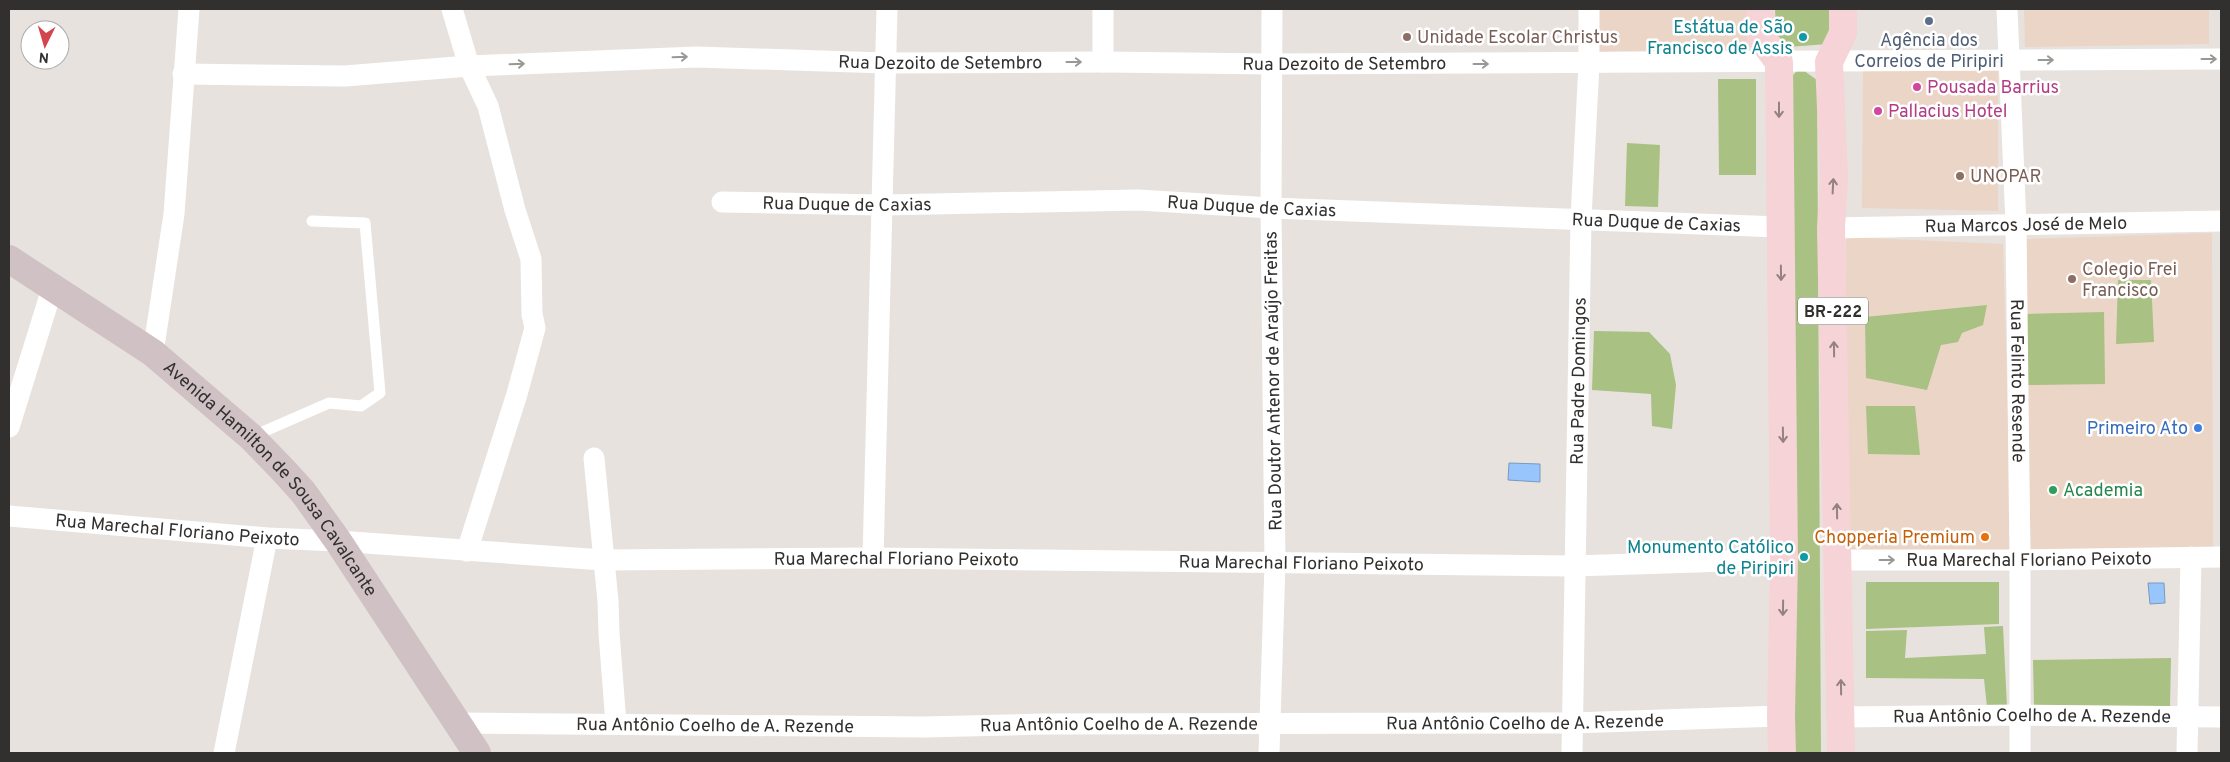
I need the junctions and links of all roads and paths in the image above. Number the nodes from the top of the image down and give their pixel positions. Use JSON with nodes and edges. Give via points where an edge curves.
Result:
{"nodes":[{"id":1,"x":189,"y":9,"type":"edge"},
{"id":2,"x":452,"y":9,"type":"edge"},
{"id":3,"x":887,"y":9,"type":"edge"},
{"id":4,"x":1103,"y":9,"type":"edge"},
{"id":5,"x":1272,"y":9,"type":"edge"},
{"id":6,"x":1589,"y":9,"type":"edge"},
{"id":7,"x":1760,"y":9,"type":"edge"},
{"id":8,"x":1843,"y":9,"type":"edge"},
{"id":9,"x":2007,"y":9,"type":"edge"},
{"id":10,"x":2221,"y":59,"type":"edge"},
{"id":11,"x":2008,"y":60,"type":"junction"},
{"id":12,"x":1103,"y":62,"type":"junction"},
{"id":13,"x":1779,"y":62,"type":"junction"},
{"id":14,"x":1829,"y":62,"type":"junction"},
{"id":15,"x":885,"y":63,"type":"junction"},
{"id":16,"x":1272,"y":64,"type":"junction"},
{"id":17,"x":1589,"y":64,"type":"junction"},
{"id":18,"x":469,"y":66,"type":"junction"},
{"id":19,"x":183,"y":74,"type":"junction"},
{"id":20,"x":722,"y":202,"type":"dead end"},
{"id":21,"x":882,"y":205,"type":"junction"},
{"id":22,"x":1271,"y":208,"type":"junction"},
{"id":23,"x":1581,"y":218,"type":"junction"},
{"id":24,"x":312,"y":221,"type":"dead end"},
{"id":25,"x":2221,"y":221,"type":"edge"},
{"id":26,"x":2016,"y":225,"type":"junction"},
{"id":27,"x":1781,"y":227,"type":"junction"},
{"id":28,"x":1831,"y":228,"type":"junction"},
{"id":29,"x":9,"y":260,"type":"edge"},
{"id":30,"x":53,"y":286,"type":"junction"},
{"id":31,"x":153,"y":353,"type":"junction"},
{"id":32,"x":9,"y":427,"type":"edge"},
{"id":33,"x":251,"y":437,"type":"junction"},
{"id":34,"x":594,"y":458,"type":"dead end"},
{"id":35,"x":9,"y":516,"type":"edge"},
{"id":36,"x":267,"y":538,"type":"junction"},
{"id":37,"x":338,"y":541,"type":"junction"},
{"id":38,"x":467,"y":551,"type":"junction"},
{"id":39,"x":2221,"y":557,"type":"edge"},
{"id":40,"x":874,"y":558,"type":"junction"},
{"id":41,"x":2191,"y":558,"type":"junction"},
{"id":42,"x":1784,"y":559,"type":"junction"},
{"id":43,"x":603,"y":560,"type":"junction"},
{"id":44,"x":1838,"y":560,"type":"junction"},
{"id":45,"x":2020,"y":560,"type":"junction"},
{"id":46,"x":1275,"y":564,"type":"junction"},
{"id":47,"x":1574,"y":566,"type":"junction"},
{"id":48,"x":2019,"y":715,"type":"junction"},
{"id":49,"x":1781,"y":716,"type":"junction"},
{"id":50,"x":1842,"y":717,"type":"junction"},
{"id":51,"x":2221,"y":717,"type":"edge"},
{"id":52,"x":2187,"y":718,"type":"junction"},
{"id":53,"x":457,"y":723,"type":"junction"},
{"id":54,"x":616,"y":724,"type":"junction"},
{"id":55,"x":1270,"y":724,"type":"junction"},
{"id":56,"x":1572,"y":724,"type":"junction"},
{"id":57,"x":224,"y":753,"type":"edge"},
{"id":58,"x":477,"y":753,"type":"edge"},
{"id":59,"x":1270,"y":753,"type":"edge"},
{"id":60,"x":1572,"y":753,"type":"edge"},
{"id":61,"x":1782,"y":753,"type":"edge"},
{"id":62,"x":1841,"y":753,"type":"edge"},
{"id":63,"x":2020,"y":753,"type":"edge"},
{"id":64,"x":2187,"y":753,"type":"edge"}],
"edges":[{"from":1,"to":19,"type":"street"},
{"from":2,"to":18,"type":"street"},
{"from":3,"to":15,"type":"street"},
{"from":4,"to":12,"type":"street"},
{"from":5,"to":16,"type":"street","name":"Rua Doutor Antenor de Araújo Freitas"},
{"from":6,"to":17,"type":"street","name":"Rua Padre Domingos"},
{"from":7,"to":13,"type":"main road","via":[[1761,38]]},
{"from":8,"to":14,"type":"main road","number":"BR-222","via":[[1843,33]]},
{"from":9,"to":11,"type":"street","name":"Rua Felinto Resende"},
{"from":11,"to":10,"type":"street","name":"Rua Dezoito de Setembro","one_way":true},
{"from":11,"to":14,"type":"street","name":"Rua Dezoito de Setembro"},
{"from":11,"to":26,"type":"street","name":"Rua Felinto Resende"},
{"from":15,"to":12,"type":"street","name":"Rua Dezoito de Setembro","one_way":true},
{"from":12,"to":16,"type":"street","name":"Rua Dezoito de Setembro"},
{"from":13,"to":14,"type":"street","name":"Rua Dezoito de Setembro"},
{"from":13,"to":17,"type":"street","name":"Rua Dezoito de Setembro"},
{"from":13,"to":27,"type":"main road","number":"BR-222","one_way":true},
{"from":28,"to":14,"type":"main road","number":"BR-222","one_way":true,"via":[[1834,178]]},
{"from":18,"to":15,"type":"street","name":"Rua Dezoito de Setembro","one_way":true,"via":[[698,57]]},
{"from":15,"to":21,"type":"street"},
{"from":16,"to":17,"type":"street","name":"Rua Dezoito de Setembro","one_way":true},
{"from":16,"to":22,"type":"street","name":"Rua Doutor Antenor de Araújo Freitas"},
{"from":17,"to":23,"type":"street","name":"Rua Padre Domingos"},
{"from":18,"to":19,"type":"street","name":"Rua Dezoito de Setembro","via":[[345,76]]},
{"from":18,"to":38,"type":"street","via":[[488,106],[531,259],[535,328],[518,394]]},
{"from":19,"to":31,"type":"street","via":[[174,214]]},
{"from":20,"to":21,"type":"street","name":"Rua Duque de Caxias"},
{"from":21,"to":22,"type":"street","name":"Rua Duque de Caxias","via":[[1138,200]]},
{"from":21,"to":40,"type":"street"},
{"from":22,"to":23,"type":"street","name":"Rua Duque de Caxias"},
{"from":22,"to":46,"type":"street","name":"Rua Doutor Antenor de Araújo Freitas"},
{"from":23,"to":27,"type":"street","name":"Rua Duque de Caxias"},
{"from":23,"to":47,"type":"street","name":"Rua Padre Domingos"},
{"from":24,"to":33,"type":"lane","via":[[365,224],[380,393],[361,406],[329,403]]},
{"from":25,"to":26,"type":"street","name":"Rua Marcos José de Melo"},
{"from":26,"to":28,"type":"street","name":"Rua Marcos José de Melo"},
{"from":26,"to":45,"type":"street","name":"Rua Felinto Resende"},
{"from":27,"to":42,"type":"main road","number":"BR-222","one_way":true},
{"from":44,"to":28,"type":"main road","number":"BR-222","one_way":true},
{"from":29,"to":30,"type":"main road","name":"Avenida Hamilton de Sousa Cavalcante"},
{"from":30,"to":31,"type":"main road","name":"Avenida Hamilton de Sousa Cavalcante"},
{"from":30,"to":32,"type":"street"},
{"from":31,"to":33,"type":"main road","name":"Avenida Hamilton de Sousa Cavalcante"},
{"from":33,"to":37,"type":"main road","name":"Avenida Hamilton de Sousa Cavalcante","via":[[303,492]]},
{"from":34,"to":43,"type":"street"},
{"from":35,"to":36,"type":"street","name":"Rua Marechal Floriano Peixoto"},
{"from":36,"to":37,"type":"street","name":"Rua Marechal Floriano Peixoto"},
{"from":36,"to":57,"type":"street"},
{"from":37,"to":38,"type":"street","name":"Rua Marechal Floriano Peixoto"},
{"from":37,"to":53,"type":"main road","name":"Avenida Hamilton de Sousa Cavalcante"},
{"from":38,"to":43,"type":"street","name":"Rua Marechal Floriano Peixoto"},
{"from":39,"to":41,"type":"street","name":"Rua Marechal Floriano Peixoto"},
{"from":40,"to":43,"type":"street","name":"Rua Marechal Floriano Peixoto"},
{"from":40,"to":46,"type":"street","name":"Rua Marechal Floriano Peixoto"},
{"from":41,"to":45,"type":"street","name":"Rua Marechal Floriano Peixoto"},
{"from":41,"to":52,"type":"street"},
{"from":42,"to":47,"type":"street","name":"Rua Marechal Floriano Peixoto"},
{"from":42,"to":49,"type":"main road","number":"BR-222","one_way":true},
{"from":43,"to":54,"type":"street"},
{"from":44,"to":45,"type":"street","name":"Rua Marechal Floriano Peixoto","one_way":true},
{"from":50,"to":44,"type":"main road","number":"BR-222","one_way":true},
{"from":45,"to":48,"type":"street","name":"Rua Felinto Resende"},
{"from":46,"to":47,"type":"street","name":"Rua Marechal Floriano Peixoto"},
{"from":46,"to":55,"type":"street","name":"Rua Doutor Antenor de Araújo Freitas"},
{"from":47,"to":56,"type":"street","name":"Rua Padre Domingos"},
{"from":48,"to":50,"type":"street","name":"Rua Antônio Coelho de A. Rezende"},
{"from":48,"to":52,"type":"street","name":"Rua Antônio Coelho de A. Rezende"},
{"from":48,"to":63,"type":"street","name":"Rua Felinto Resende"},
{"from":49,"to":56,"type":"street","name":"Rua Antônio Coelho de A. Rezende"},
{"from":49,"to":61,"type":"main road","number":"BR-222"},
{"from":50,"to":62,"type":"main road","number":"BR-222"},
{"from":51,"to":52,"type":"street","name":"Rua Antônio Coelho de A. Rezende"},
{"from":52,"to":64,"type":"street"},
{"from":53,"to":54,"type":"street","name":"Rua Antônio Coelho de A. Rezende"},
{"from":53,"to":58,"type":"main road","name":"Avenida Hamilton de Sousa Cavalcante"},
{"from":54,"to":55,"type":"street","name":"Rua Antônio Coelho de A. Rezende","via":[[924,727]]},
{"from":55,"to":56,"type":"street","name":"Rua Antônio Coelho de A. Rezende"},
{"from":55,"to":59,"type":"street","name":"Rua Doutor Antenor de Araújo Freitas"},
{"from":56,"to":60,"type":"street","name":"Rua Padre Domingos"}]}
